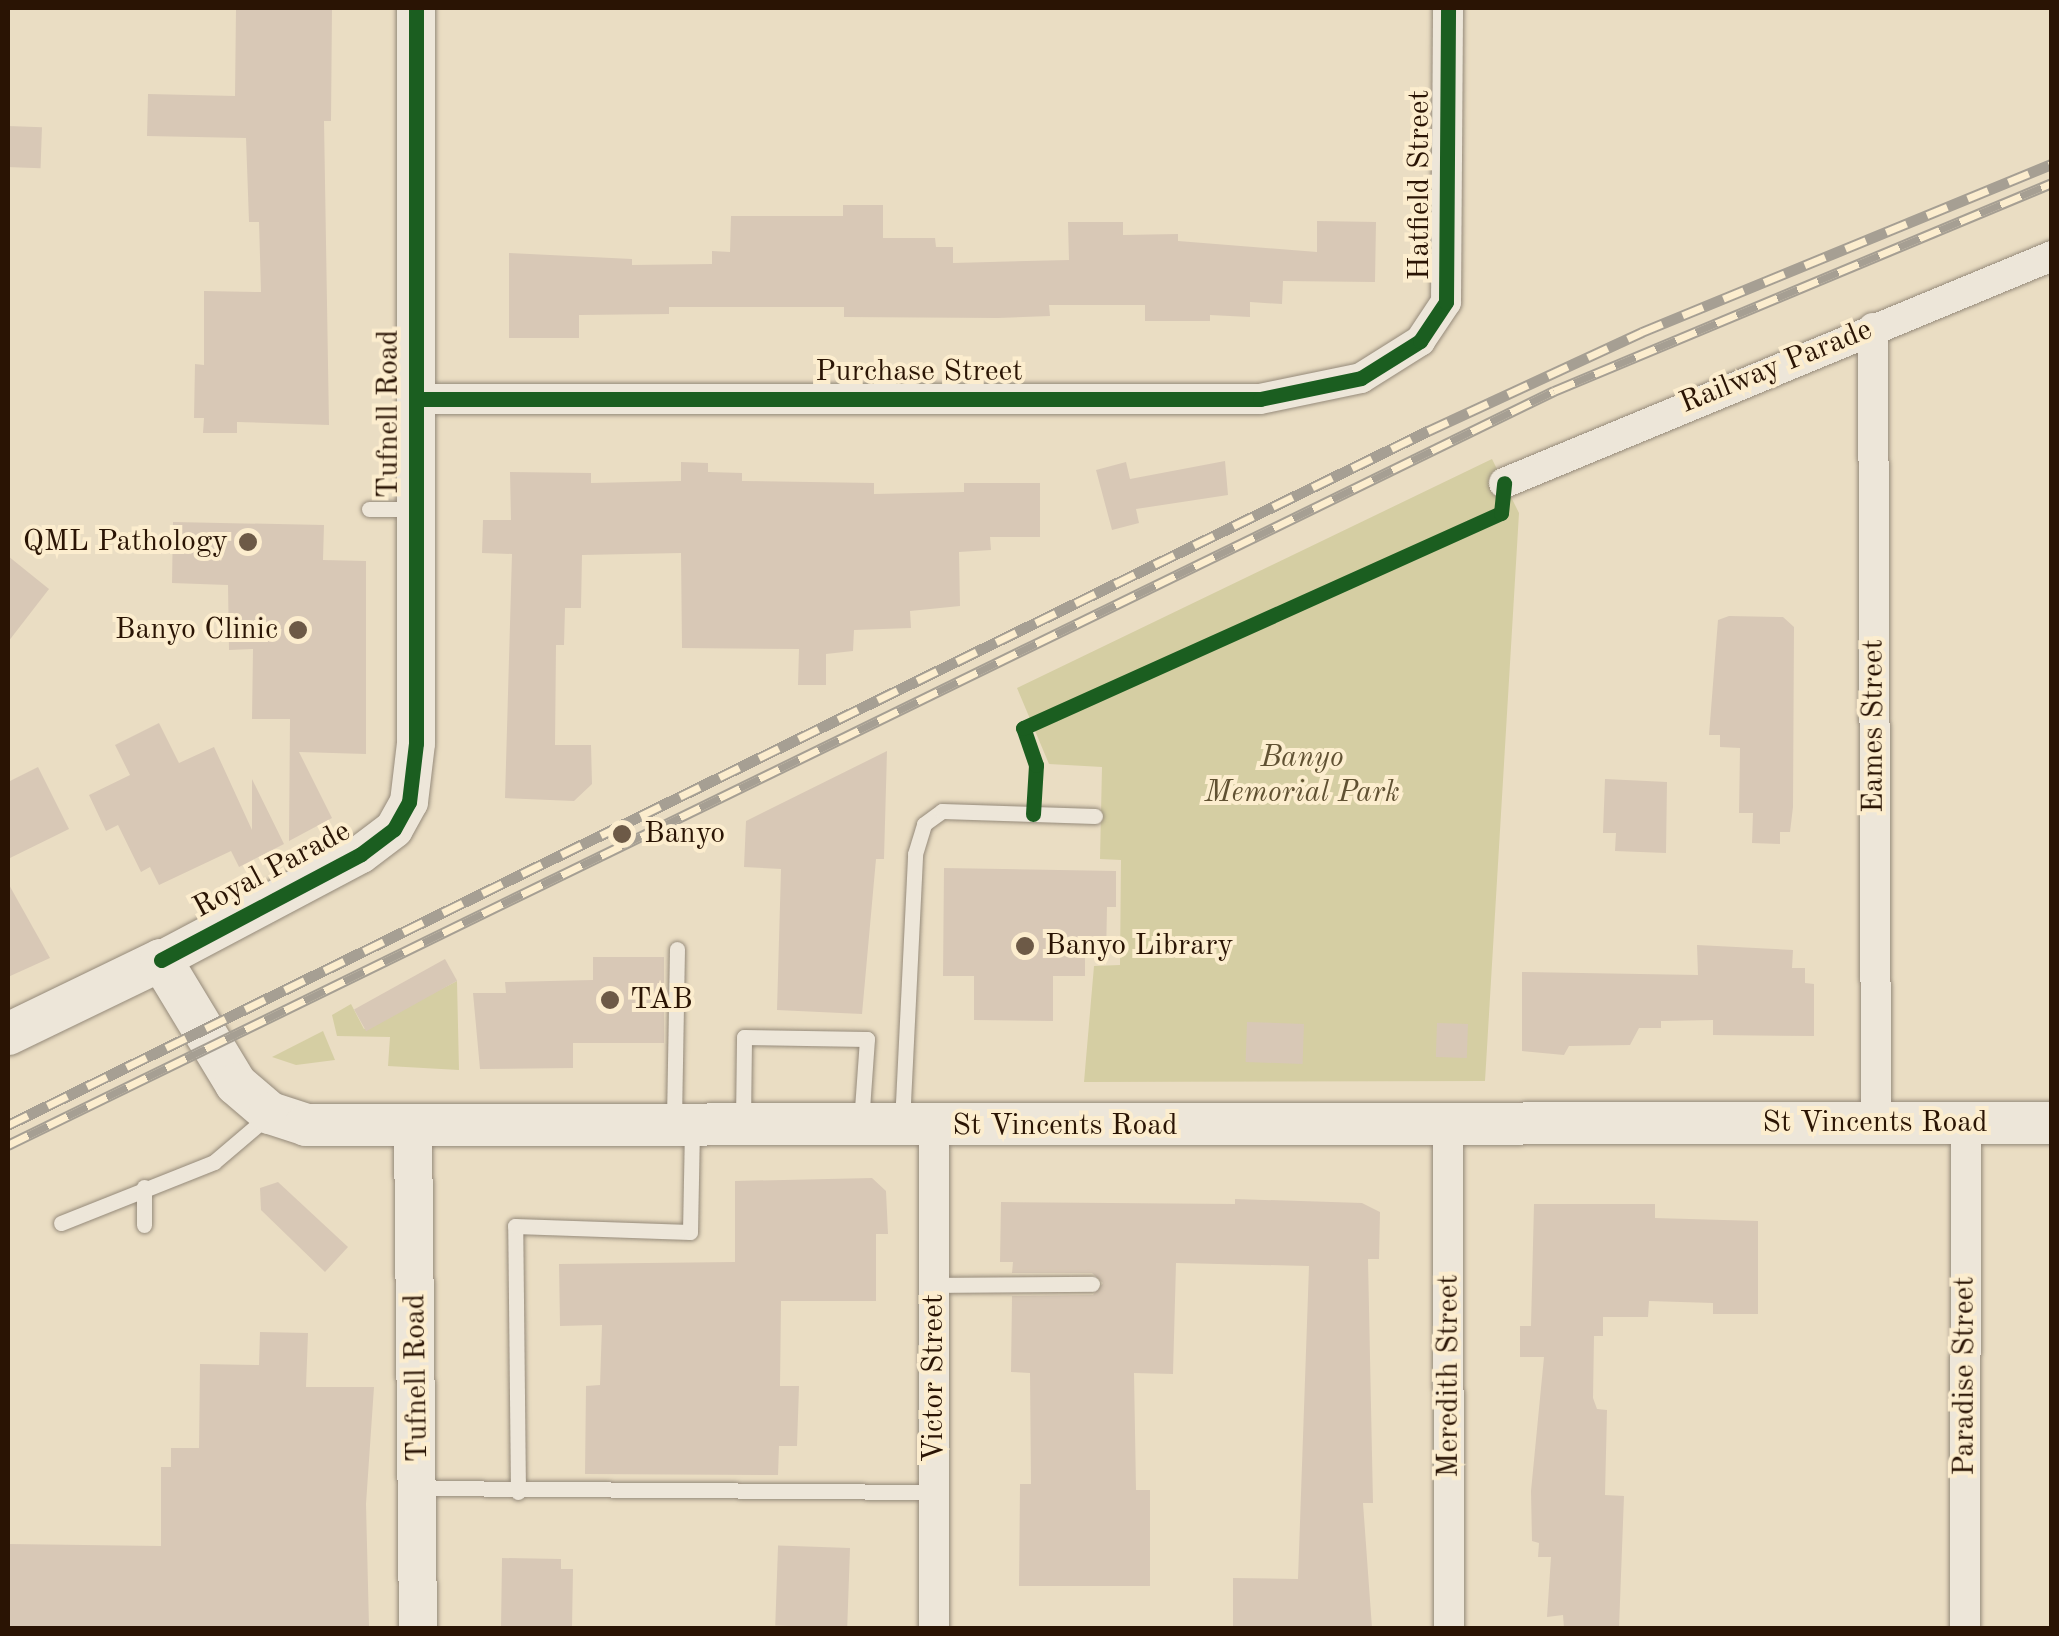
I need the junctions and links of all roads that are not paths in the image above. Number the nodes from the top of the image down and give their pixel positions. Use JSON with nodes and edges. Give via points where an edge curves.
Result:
{"nodes":[{"id":1,"x":416,"y":8,"type":"edge"},
{"id":2,"x":1448,"y":8,"type":"edge"},
{"id":3,"x":2052,"y":256,"type":"edge"},
{"id":4,"x":1873,"y":328,"type":"junction"},
{"id":5,"x":1410,"y":350,"type":"joint"},
{"id":6,"x":418,"y":399,"type":"junction"},
{"id":7,"x":1504,"y":484,"type":"dead end"},
{"id":8,"x":369,"y":509,"type":"dead end"},
{"id":9,"x":416,"y":509,"type":"junction"},
{"id":10,"x":1095,"y":816,"type":"dead end"},
{"id":11,"x":402,"y":818,"type":"joint"},
{"id":12,"x":678,"y":949,"type":"dead end"},
{"id":13,"x":161,"y":960,"type":"junction"},
{"id":14,"x":8,"y":1034,"type":"edge"},
{"id":15,"x":270,"y":1112,"type":"junction"},
{"id":16,"x":1876,"y":1123,"type":"junction"},
{"id":17,"x":2052,"y":1123,"type":"edge"},
{"id":18,"x":1448,"y":1124,"type":"junction"},
{"id":19,"x":1966,"y":1124,"type":"junction"},
{"id":20,"x":683,"y":1126,"type":"junction"},
{"id":21,"x":743,"y":1126,"type":"junction"},
{"id":22,"x":899,"y":1126,"type":"junction"},
{"id":23,"x":413,"y":1127,"type":"junction"},
{"id":24,"x":144,"y":1187,"type":"junction"},
{"id":25,"x":60,"y":1223,"type":"dead end"},
{"id":26,"x":144,"y":1225,"type":"dead end"},
{"id":27,"x":1092,"y":1284,"type":"dead end"},
{"id":28,"x":934,"y":1286,"type":"junction"},
{"id":29,"x":418,"y":1488,"type":"junction"},
{"id":30,"x":518,"y":1492,"type":"junction"},
{"id":31,"x":934,"y":1492,"type":"junction"},
{"id":32,"x":418,"y":1628,"type":"edge"},
{"id":33,"x":934,"y":1628,"type":"edge"},
{"id":34,"x":1449,"y":1628,"type":"edge"},
{"id":35,"x":1965,"y":1628,"type":"edge"}],
"edges":[{"from":1,"to":6,"type":"street","name":"Tufnell Road"},
{"from":2,"to":5,"type":"street","name":"Hatfield Street","via":[[1448,289],[1439,318]]},
{"from":3,"to":4,"type":"street","name":"Railway Parade"},
{"from":4,"to":7,"type":"street","name":"Railway Parade"},
{"from":4,"to":16,"type":"street","name":"Eames Street"},
{"from":5,"to":6,"type":"street","name":"Purchase Street","via":[[1339,386],[1260,400]]},
{"from":6,"to":9,"type":"street","name":"Tufnell Road"},
{"from":8,"to":9,"type":"lane"},
{"from":9,"to":11,"type":"street","name":"Tufnell Road","via":[[416,743]]},
{"from":10,"to":22,"type":"lane","via":[[942,811],[924,824],[915,854]]},
{"from":11,"to":13,"type":"street","name":"Royal Parade","via":[[350,862]]},
{"from":12,"to":20,"type":"lane"},
{"from":13,"to":14,"type":"main road","name":"Royal Parade"},
{"from":13,"to":15,"type":"main road","name":"St Vincents Road","via":[[236,1084]]},
{"from":15,"to":23,"type":"main road","name":"St Vincents Road","via":[[306,1125]]},
{"from":15,"to":24,"type":"lane","via":[[224,1156]]},
{"from":16,"to":18,"type":"main road","name":"St Vincents Road"},
{"from":16,"to":19,"type":"main road","name":"St Vincents Road"},
{"from":17,"to":19,"type":"main road","name":"St Vincents Road"},
{"from":18,"to":22,"type":"main road","name":"St Vincents Road"},
{"from":18,"to":34,"type":"street","name":"Meredith Street"},
{"from":19,"to":35,"type":"street","name":"Paradise Street"},
{"from":20,"to":21,"type":"main road","name":"St Vincents Road"},
{"from":20,"to":23,"type":"main road","name":"St Vincents Road"},
{"from":20,"to":30,"type":"lane","via":[[690,1232],[515,1226]]},
{"from":21,"to":22,"type":"main road","name":"St Vincents Road"},
{"from":21,"to":22,"type":"lane","via":[[744,1036],[867,1039]]},
{"from":22,"to":28,"type":"street","name":"Victor Street"},
{"from":23,"to":29,"type":"street","name":"Tufnell Road"},
{"from":24,"to":25,"type":"lane"},
{"from":24,"to":26,"type":"lane"},
{"from":27,"to":28,"type":"lane"},
{"from":28,"to":31,"type":"street","name":"Victor Street"},
{"from":29,"to":30,"type":"lane"},
{"from":29,"to":32,"type":"street","name":"Tufnell Road"},
{"from":30,"to":31,"type":"lane"},
{"from":31,"to":33,"type":"street","name":"Victor Street"}]}
